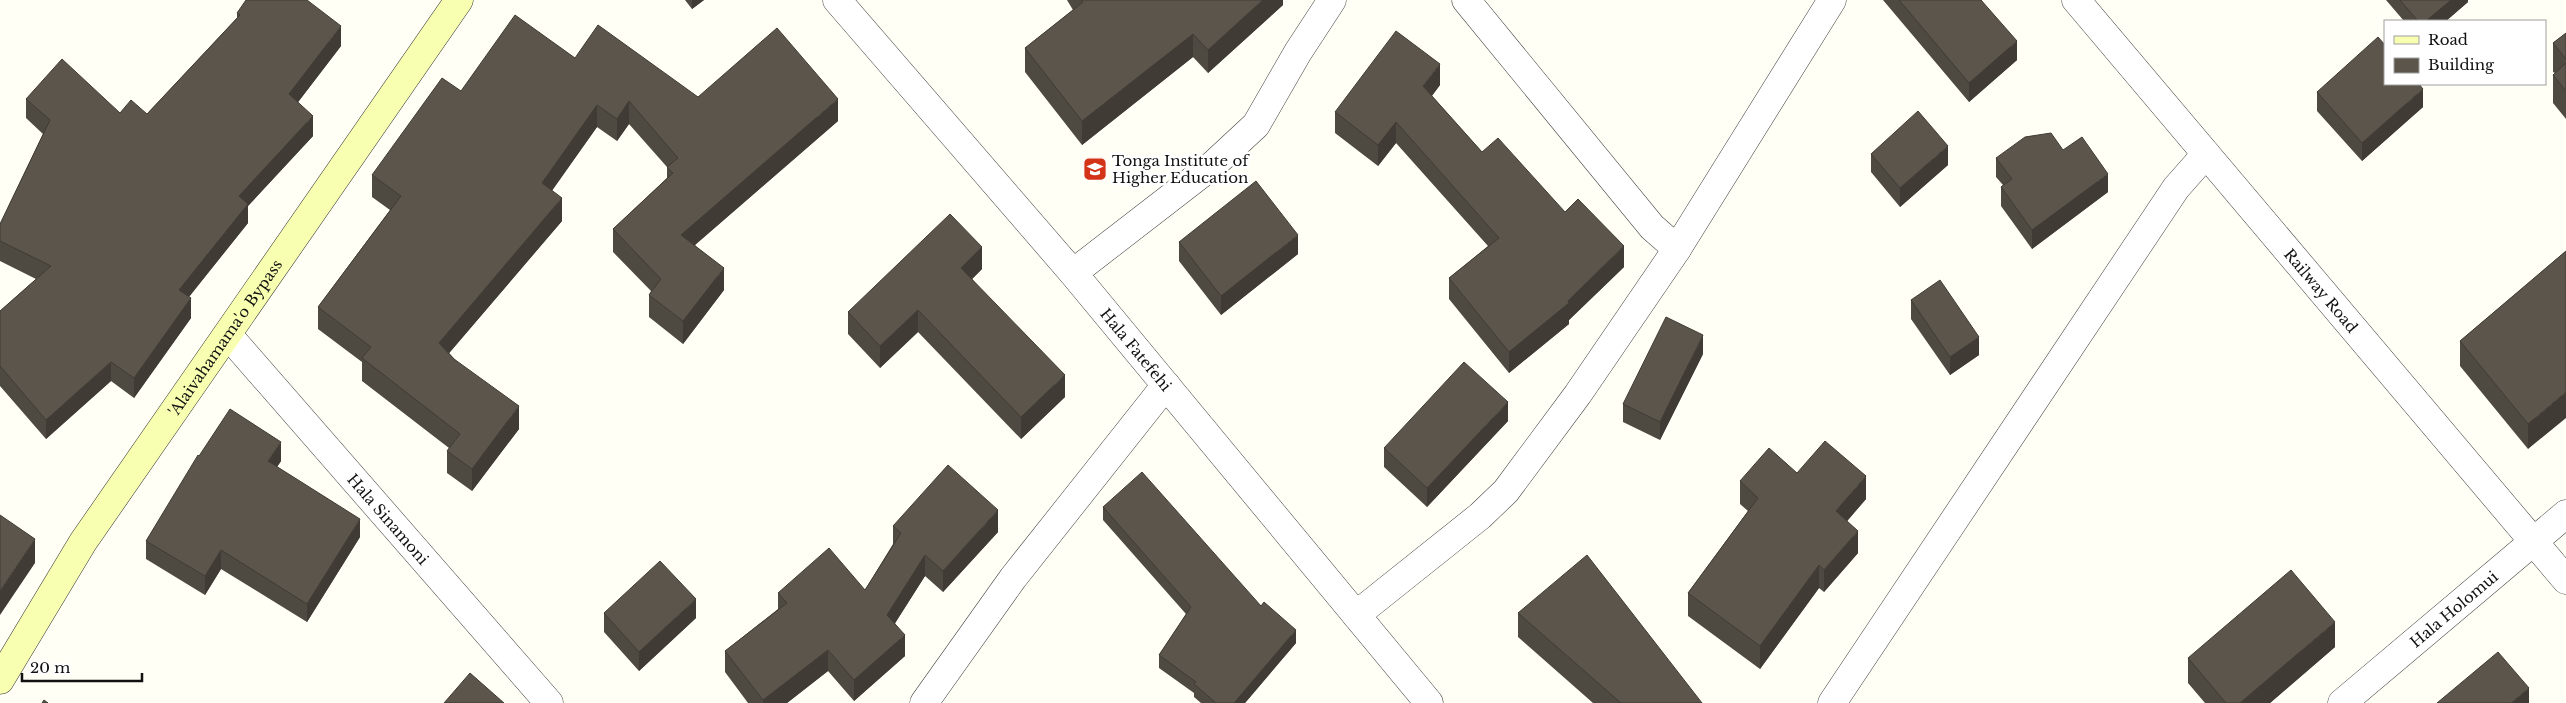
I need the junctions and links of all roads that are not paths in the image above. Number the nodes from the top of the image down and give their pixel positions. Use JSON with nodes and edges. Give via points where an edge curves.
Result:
{"nodes":[{"id":1,"x":459,"y":0,"type":"edge"},
{"id":2,"x":838,"y":0,"type":"edge"},
{"id":3,"x":1332,"y":0,"type":"edge"},
{"id":4,"x":1466,"y":0,"type":"edge"},
{"id":5,"x":1832,"y":0,"type":"edge"},
{"id":6,"x":2076,"y":0,"type":"edge"},
{"id":7,"x":2206,"y":154,"type":"junction"},
{"id":8,"x":1677,"y":249,"type":"junction"},
{"id":9,"x":1072,"y":273,"type":"junction"},
{"id":10,"x":228,"y":335,"type":"junction"},
{"id":11,"x":1166,"y":385,"type":"junction"},
{"id":12,"x":2566,"y":514,"type":"edge"},
{"id":13,"x":2533,"y":542,"type":"junction"},
{"id":14,"x":2566,"y":580,"type":"edge"},
{"id":15,"x":1356,"y":616,"type":"junction"},
{"id":16,"x":0,"y":680,"type":"edge"},
{"id":17,"x":549,"y":703,"type":"edge"},
{"id":18,"x":924,"y":703,"type":"edge"},
{"id":19,"x":1429,"y":703,"type":"edge"},
{"id":20,"x":1832,"y":703,"type":"edge"},
{"id":21,"x":2342,"y":703,"type":"edge"}],
"edges":[{"from":1,"to":10,"type":"main road","name":"'Alaivahamama'o Bypass"},
{"from":2,"to":9,"type":"street","name":"Hala Fatefehi"},
{"from":3,"to":9,"type":"street","via":[[1256,125],[1214,164]]},
{"from":4,"to":8,"type":"street","via":[[1652,227]]},
{"from":5,"to":8,"type":"street"},
{"from":6,"to":7,"type":"street","name":"Railway Road"},
{"from":7,"to":13,"type":"street","name":"Railway Road"},
{"from":7,"to":20,"type":"street","via":[[2176,188]]},
{"from":8,"to":15,"type":"street","via":[[1578,394],[1506,491],[1480,516]]},
{"from":9,"to":11,"type":"street","name":"Hala Fatefehi"},
{"from":10,"to":16,"type":"main road","name":"'Alaivahamama'o Bypass","via":[[83,542]]},
{"from":10,"to":17,"type":"street","name":"Hala Sinamoni"},
{"from":11,"to":15,"type":"street","name":"Hala Fatefehi"},
{"from":11,"to":18,"type":"street","via":[[1013,578]]},
{"from":12,"to":13,"type":"street","name":"Hala Holomui"},
{"from":13,"to":14,"type":"street","name":"Railway Road"},
{"from":13,"to":21,"type":"street","name":"Hala Holomui"},
{"from":15,"to":19,"type":"street","name":"Hala Fatefehi"}]}
